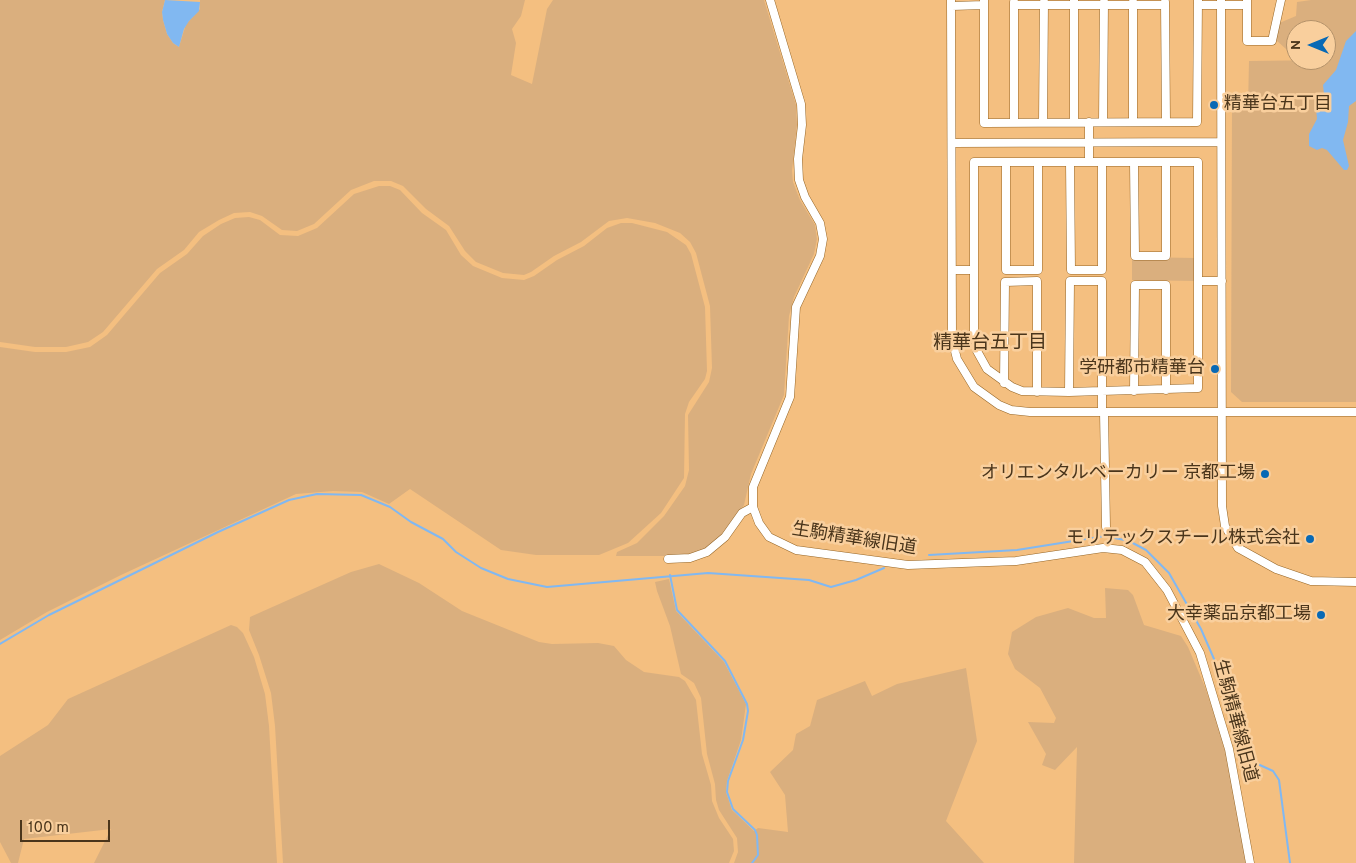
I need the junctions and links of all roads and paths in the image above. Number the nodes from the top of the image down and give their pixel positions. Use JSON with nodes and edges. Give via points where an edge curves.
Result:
{"nodes":[{"id":1,"x":770,"y":0,"type":"edge"},
{"id":2,"x":1281,"y":0,"type":"edge"},
{"id":3,"x":1014,"y":2,"type":"edge"},
{"id":4,"x":1044,"y":2,"type":"edge"},
{"id":5,"x":1074,"y":2,"type":"edge"},
{"id":6,"x":1104,"y":2,"type":"edge"},
{"id":7,"x":1133,"y":2,"type":"edge"},
{"id":8,"x":1166,"y":2,"type":"edge"},
{"id":9,"x":1198,"y":2,"type":"edge"},
{"id":10,"x":1221,"y":2,"type":"edge"},
{"id":11,"x":1247,"y":2,"type":"edge"},
{"id":12,"x":952,"y":3,"type":"edge"},
{"id":13,"x":984,"y":3,"type":"edge"},
{"id":14,"x":1014,"y":122,"type":"junction"},
{"id":15,"x":1043,"y":122,"type":"junction"},
{"id":16,"x":1074,"y":122,"type":"junction"},
{"id":17,"x":1089,"y":122,"type":"junction"},
{"id":18,"x":1103,"y":122,"type":"junction"},
{"id":19,"x":1133,"y":122,"type":"junction"},
{"id":20,"x":1166,"y":122,"type":"junction"},
{"id":21,"x":952,"y":142,"type":"junction"},
{"id":22,"x":1089,"y":142,"type":"junction"},
{"id":23,"x":1221,"y":142,"type":"junction"},
{"id":24,"x":1006,"y":162,"type":"junction"},
{"id":25,"x":1038,"y":162,"type":"junction"},
{"id":26,"x":1070,"y":162,"type":"junction"},
{"id":27,"x":1089,"y":162,"type":"junction"},
{"id":28,"x":1102,"y":162,"type":"junction"},
{"id":29,"x":1134,"y":162,"type":"junction"},
{"id":30,"x":1166,"y":162,"type":"junction"},
{"id":31,"x":952,"y":270,"type":"junction"},
{"id":32,"x":974,"y":270,"type":"junction"},
{"id":33,"x":1102,"y":270,"type":"junction"},
{"id":34,"x":1198,"y":280,"type":"junction"},
{"id":35,"x":1102,"y":281,"type":"junction"},
{"id":36,"x":1222,"y":281,"type":"junction"},
{"id":37,"x":1004,"y":383,"type":"junction"},
{"id":38,"x":1166,"y":390,"type":"junction"},
{"id":39,"x":1134,"y":391,"type":"junction"},
{"id":40,"x":1037,"y":392,"type":"junction"},
{"id":41,"x":1069,"y":392,"type":"junction"},
{"id":42,"x":1102,"y":392,"type":"junction"},
{"id":43,"x":1103,"y":412,"type":"junction"},
{"id":44,"x":1222,"y":412,"type":"junction"},
{"id":45,"x":1356,"y":412,"type":"edge"},
{"id":46,"x":753,"y":507,"type":"junction"},
{"id":47,"x":1106,"y":527,"type":"dead end"},
{"id":48,"x":668,"y":558,"type":"dead end"},
{"id":49,"x":1356,"y":582,"type":"edge"},
{"id":50,"x":1250,"y":863,"type":"edge"}],
"edges":[{"from":1,"to":46,"type":"street","name":"生駒精華線旧道","via":[[802,114],[798,180],[820,223],[822,247],[796,307],[792,389],[756,476]]},
{"from":2,"to":11,"type":"street","via":[[1272,41],[1246,41]]},
{"from":3,"to":4,"type":"street"},
{"from":3,"to":14,"type":"street"},
{"from":4,"to":5,"type":"street"},
{"from":4,"to":15,"type":"street"},
{"from":5,"to":6,"type":"street"},
{"from":5,"to":16,"type":"street"},
{"from":6,"to":7,"type":"street"},
{"from":6,"to":18,"type":"street"},
{"from":7,"to":8,"type":"street"},
{"from":7,"to":19,"type":"street"},
{"from":8,"to":20,"type":"street"},
{"from":9,"to":10,"type":"street"},
{"from":9,"to":20,"type":"street","via":[[1198,122]]},
{"from":10,"to":11,"type":"street"},
{"from":10,"to":23,"type":"street"},
{"from":12,"to":13,"type":"street"},
{"from":12,"to":21,"type":"street"},
{"from":13,"to":14,"type":"street","via":[[984,123]]},
{"from":14,"to":15,"type":"street"},
{"from":15,"to":16,"type":"street"},
{"from":16,"to":17,"type":"street"},
{"from":17,"to":18,"type":"street"},
{"from":17,"to":22,"type":"street"},
{"from":18,"to":19,"type":"street"},
{"from":19,"to":20,"type":"street"},
{"from":21,"to":22,"type":"street"},
{"from":21,"to":31,"type":"street"},
{"from":22,"to":23,"type":"street"},
{"from":22,"to":27,"type":"street"},
{"from":23,"to":36,"type":"street"},
{"from":24,"to":25,"type":"street"},
{"from":24,"to":25,"type":"street","via":[[1006,270],[1038,270]]},
{"from":24,"to":32,"type":"street","via":[[974,162]]},
{"from":25,"to":26,"type":"street"},
{"from":26,"to":27,"type":"street"},
{"from":26,"to":33,"type":"street","via":[[1071,270]]},
{"from":27,"to":28,"type":"street"},
{"from":28,"to":29,"type":"street"},
{"from":28,"to":33,"type":"street"},
{"from":29,"to":30,"type":"street"},
{"from":29,"to":30,"type":"street","via":[[1135,256],[1166,256]]},
{"from":30,"to":34,"type":"street","via":[[1198,162]]},
{"from":31,"to":32,"type":"street"},
{"from":31,"to":43,"type":"street","via":[[953,346],[963,372],[978,391],[999,405],[1020,412]]},
{"from":32,"to":37,"type":"street","via":[[977,350],[987,369]]},
{"from":33,"to":35,"type":"street"},
{"from":34,"to":36,"type":"street"},
{"from":34,"to":38,"type":"street","via":[[1198,388]]},
{"from":35,"to":41,"type":"street","via":[[1070,281]]},
{"from":35,"to":42,"type":"street"},
{"from":36,"to":44,"type":"street"},
{"from":37,"to":40,"type":"street","via":[[1022,391]]},
{"from":37,"to":40,"type":"street","via":[[1005,282],[1037,282]]},
{"from":38,"to":39,"type":"street"},
{"from":38,"to":39,"type":"street","via":[[1166,285],[1134,285]]},
{"from":39,"to":42,"type":"street"},
{"from":40,"to":41,"type":"street"},
{"from":41,"to":42,"type":"street"},
{"from":42,"to":43,"type":"street"},
{"from":43,"to":44,"type":"street"},
{"from":43,"to":47,"type":"street"},
{"from":44,"to":45,"type":"street"},
{"from":44,"to":49,"type":"street","via":[[1223,517],[1233,542],[1244,552],[1276,569],[1303,579]]},
{"from":46,"to":48,"type":"street","via":[[742,513],[725,537],[707,552],[690,558]]},
{"from":46,"to":50,"type":"street","name":"生駒精華線旧道","via":[[764,531],[790,548],[908,565],[1016,561],[1103,548],[1122,550],[1138,557],[1167,590],[1205,668],[1229,749]]}]}
